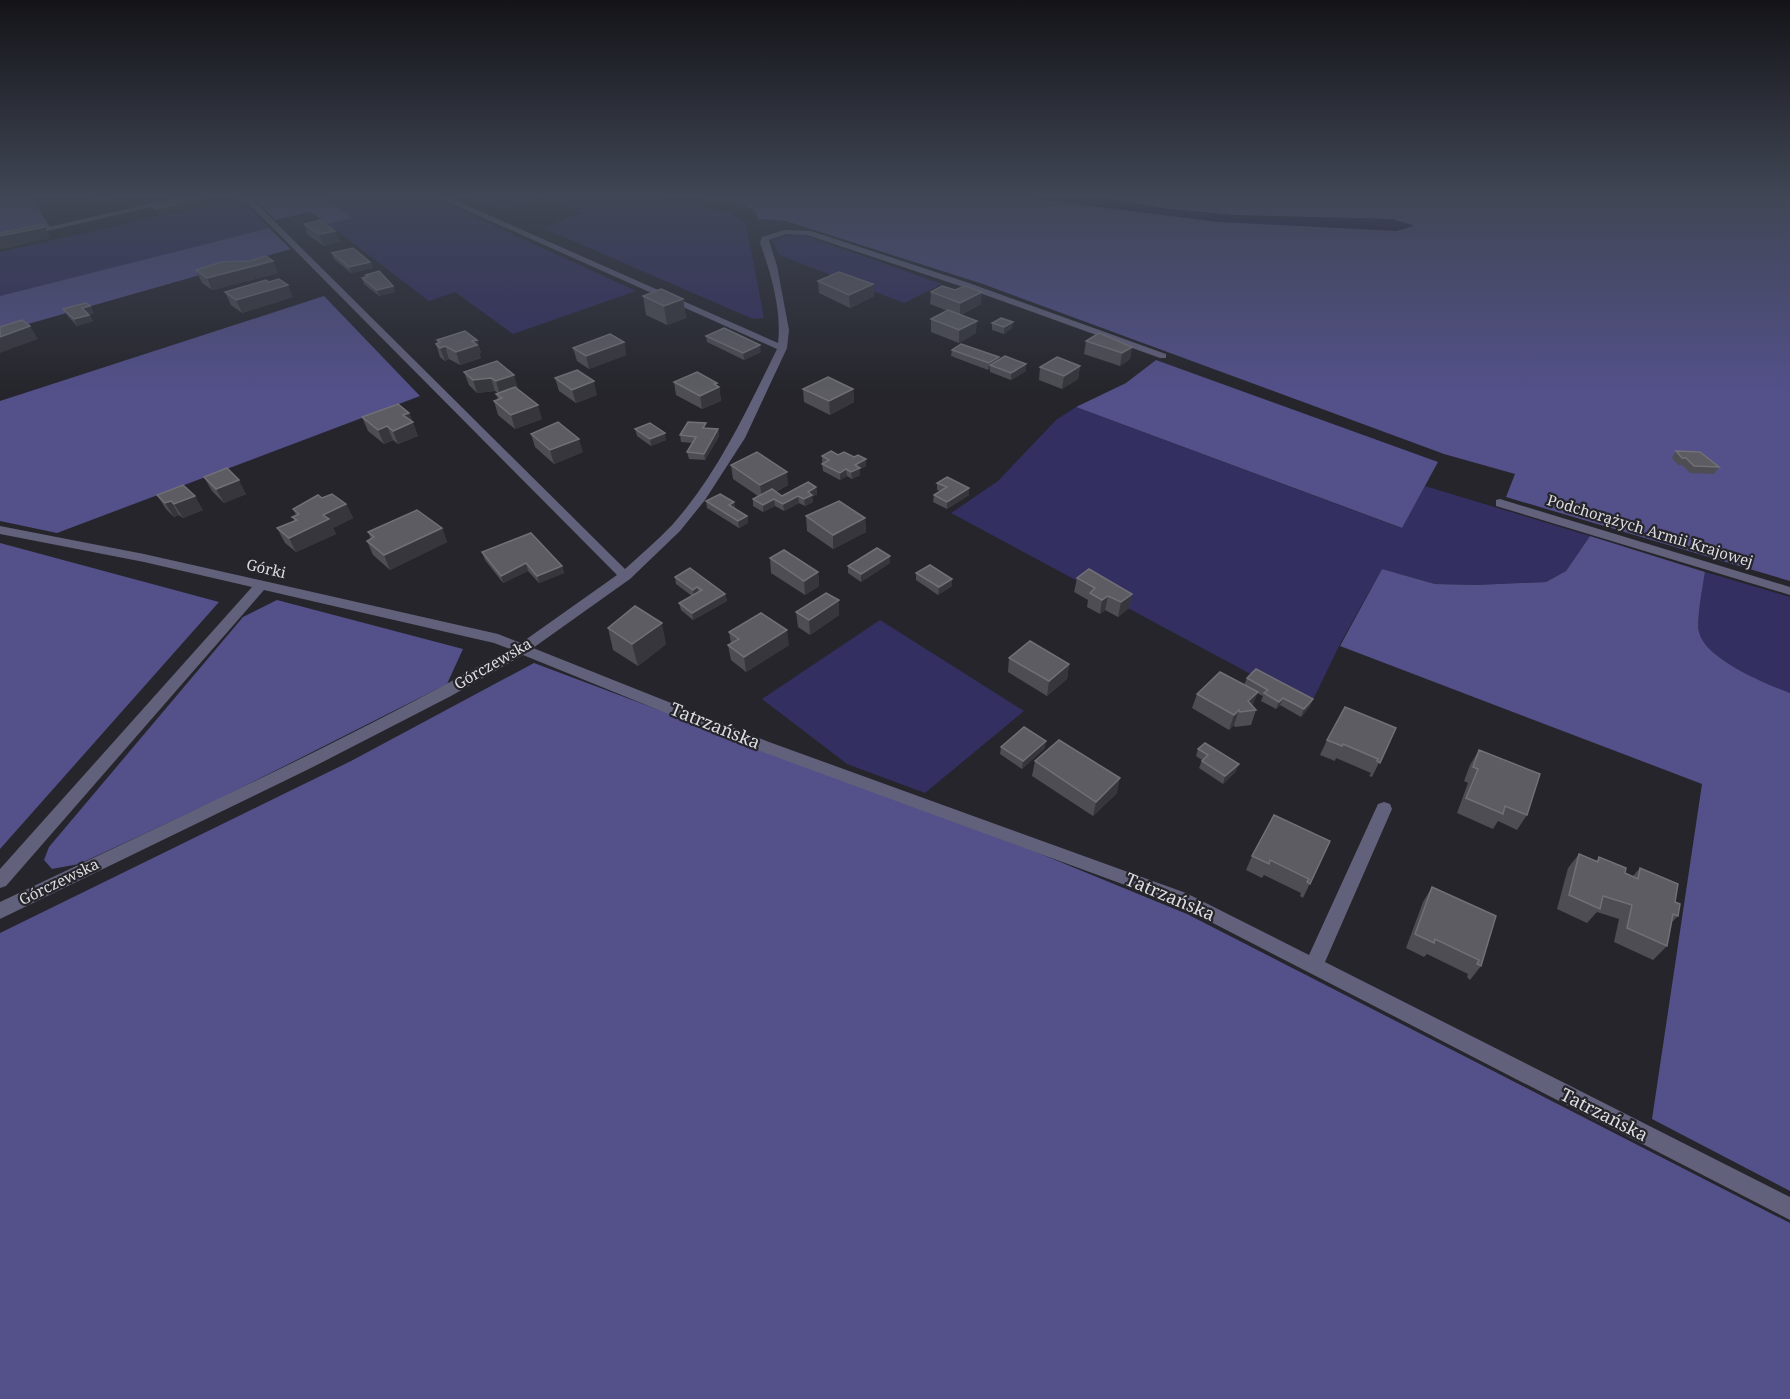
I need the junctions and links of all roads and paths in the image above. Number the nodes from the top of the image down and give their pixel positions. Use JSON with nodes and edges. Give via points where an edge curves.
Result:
{"nodes":[{"id":1,"x":311,"y":262,"type":"edge"},
{"id":2,"x":588,"y":262,"type":"edge"},
{"id":3,"x":772,"y":262,"type":"edge"},
{"id":4,"x":897,"y":262,"type":"edge"},
{"id":5,"x":782,"y":348,"type":"junction"},
{"id":6,"x":1163,"y":356,"type":"dead end"},
{"id":7,"x":1500,"y":503,"type":"dead end"},
{"id":8,"x":0,"y":530,"type":"edge"},
{"id":9,"x":625,"y":576,"type":"junction"},
{"id":10,"x":261,"y":585,"type":"junction"},
{"id":11,"x":1790,"y":591,"type":"edge"},
{"id":12,"x":522,"y":649,"type":"junction"},
{"id":13,"x":1384,"y":809,"type":"dead end"},
{"id":14,"x":0,"y":881,"type":"edge"},
{"id":15,"x":0,"y":911,"type":"edge"},
{"id":16,"x":1313,"y":967,"type":"junction"},
{"id":17,"x":1790,"y":1209,"type":"edge"}],
"edges":[{"from":1,"to":9,"type":"street"},
{"from":2,"to":5,"type":"street"},
{"from":3,"to":5,"type":"street","name":"Górczewska","via":[[784,330]]},
{"from":4,"to":6,"type":"street","name":"Górczewska"},
{"from":5,"to":9,"type":"street","name":"Górczewska","via":[[739,438],[701,497],[676,528]]},
{"from":7,"to":11,"type":"street","name":"Podchorążych Armii Krajowej"},
{"from":8,"to":10,"type":"street","name":"Górki"},
{"from":9,"to":12,"type":"street","name":"Górczewska"},
{"from":10,"to":12,"type":"street","name":"Górki","via":[[498,639]]},
{"from":10,"to":14,"type":"street"},
{"from":12,"to":15,"type":"street","name":"Górczewska","via":[[307,763]]},
{"from":12,"to":16,"type":"street","name":"Tatrzańska","via":[[763,746],[1180,898]]},
{"from":13,"to":16,"type":"street"},
{"from":16,"to":17,"type":"street","name":"Tatrzańska"}]}
